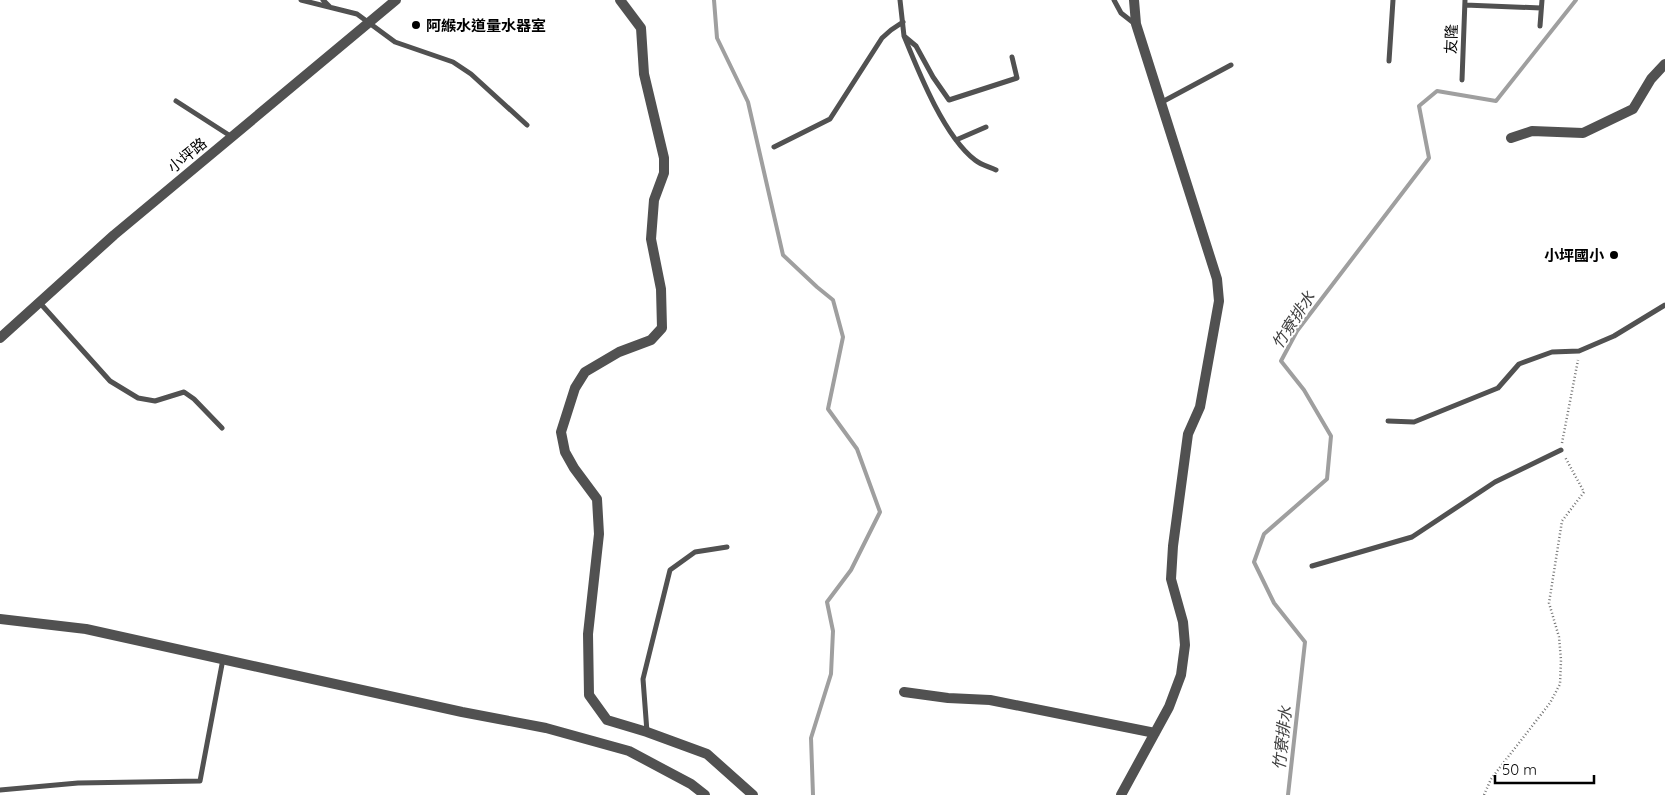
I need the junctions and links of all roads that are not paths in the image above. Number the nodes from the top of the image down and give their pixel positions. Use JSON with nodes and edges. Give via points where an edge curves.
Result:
{"nodes":[{"id":1,"x":301,"y":0,"type":"edge"},
{"id":2,"x":323,"y":0,"type":"edge"},
{"id":3,"x":396,"y":0,"type":"edge"},
{"id":4,"x":620,"y":0,"type":"edge"},
{"id":5,"x":900,"y":0,"type":"edge"},
{"id":6,"x":1114,"y":0,"type":"edge"},
{"id":7,"x":1134,"y":0,"type":"edge"},
{"id":8,"x":1393,"y":0,"type":"edge"},
{"id":9,"x":1542,"y":0,"type":"edge"},
{"id":10,"x":1465,"y":3,"type":"edge"},
{"id":11,"x":331,"y":7,"type":"junction"},
{"id":12,"x":1542,"y":8,"type":"junction"},
{"id":13,"x":903,"y":22,"type":"junction"},
{"id":14,"x":370,"y":23,"type":"junction"},
{"id":15,"x":1136,"y":24,"type":"junction"},
{"id":16,"x":1540,"y":26,"type":"dead end"},
{"id":17,"x":904,"y":36,"type":"junction"},
{"id":18,"x":1012,"y":57,"type":"dead end"},
{"id":19,"x":1389,"y":61,"type":"dead end"},
{"id":20,"x":1665,"y":64,"type":"edge"},
{"id":21,"x":1231,"y":65,"type":"dead end"},
{"id":22,"x":1462,"y":80,"type":"dead end"},
{"id":23,"x":176,"y":101,"type":"dead end"},
{"id":24,"x":1162,"y":102,"type":"junction"},
{"id":25,"x":527,"y":125,"type":"dead end"},
{"id":26,"x":986,"y":127,"type":"dead end"},
{"id":27,"x":233,"y":137,"type":"junction"},
{"id":28,"x":1511,"y":138,"type":"dead end"},
{"id":29,"x":956,"y":140,"type":"junction"},
{"id":30,"x":774,"y":147,"type":"dead end"},
{"id":31,"x":996,"y":170,"type":"dead end"},
{"id":32,"x":40,"y":303,"type":"junction"},
{"id":33,"x":1665,"y":305,"type":"edge"},
{"id":34,"x":0,"y":338,"type":"edge"},
{"id":35,"x":1388,"y":421,"type":"dead end"},
{"id":36,"x":222,"y":428,"type":"dead end"},
{"id":37,"x":1561,"y":450,"type":"road end"},
{"id":38,"x":727,"y":548,"type":"dead end"},
{"id":39,"x":1312,"y":566,"type":"dead end"},
{"id":40,"x":0,"y":619,"type":"edge"},
{"id":41,"x":223,"y":659,"type":"junction"},
{"id":42,"x":904,"y":692,"type":"dead end"},
{"id":43,"x":647,"y":732,"type":"junction"},
{"id":44,"x":1155,"y":733,"type":"junction"},
{"id":45,"x":0,"y":790,"type":"edge"},
{"id":46,"x":705,"y":795,"type":"edge"},
{"id":47,"x":753,"y":795,"type":"edge"},
{"id":48,"x":1121,"y":795,"type":"edge"}],
"edges":[{"from":1,"to":11,"type":"lane"},
{"from":2,"to":11,"type":"lane"},
{"from":3,"to":14,"type":"street","name":"小坪路"},
{"from":4,"to":43,"type":"street","via":[[641,28],[644,74],[664,158],[664,173],[654,200],[651,239],[661,289],[662,328],[651,340],[619,352],[586,372],[575,388],[561,432],[565,452],[597,499],[599,534],[588,634],[589,695],[607,720]]},
{"from":5,"to":13,"type":"lane"},
{"from":6,"to":15,"type":"lane","via":[[1121,13]]},
{"from":7,"to":15,"type":"street"},
{"from":8,"to":19,"type":"lane"},
{"from":9,"to":12,"type":"lane"},
{"from":10,"to":12,"type":"lane"},
{"from":10,"to":22,"type":"lane","name":"友隆"},
{"from":11,"to":14,"type":"lane","via":[[357,14]]},
{"from":12,"to":16,"type":"lane"},
{"from":13,"to":17,"type":"lane"},
{"from":13,"to":30,"type":"lane","via":[[882,38],[830,119]]},
{"from":14,"to":25,"type":"lane","via":[[396,42],[453,62],[471,74]]},
{"from":14,"to":27,"type":"street","name":"小坪路"},
{"from":15,"to":24,"type":"street"},
{"from":17,"to":18,"type":"lane","via":[[916,46],[949,100],[1017,78]]},
{"from":17,"to":29,"type":"lane"},
{"from":20,"to":28,"type":"street","via":[[1651,79],[1633,109],[1583,133],[1532,131]]},
{"from":21,"to":24,"type":"lane"},
{"from":23,"to":27,"type":"lane"},
{"from":24,"to":44,"type":"street","via":[[1218,279],[1218,302],[1200,407],[1188,434],[1173,546],[1171,579],[1183,622],[1185,645],[1182,675]]},
{"from":26,"to":29,"type":"lane"},
{"from":27,"to":32,"type":"street","name":"小坪路","via":[[114,235]]},
{"from":29,"to":31,"type":"lane","via":[[976,161]]},
{"from":32,"to":34,"type":"street","name":"小坪路"},
{"from":32,"to":36,"type":"lane","via":[[110,381],[138,398],[154,401],[184,392]]},
{"from":33,"to":35,"type":"lane","via":[[1614,336],[1579,351],[1552,352],[1519,364],[1498,388],[1414,422]]},
{"from":37,"to":39,"type":"lane","via":[[1495,482],[1412,537]]},
{"from":38,"to":43,"type":"lane","via":[[695,552],[670,570],[643,679]]},
{"from":40,"to":41,"type":"street","via":[[86,629]]},
{"from":41,"to":45,"type":"lane","via":[[200,781],[78,782]]},
{"from":41,"to":46,"type":"street","via":[[546,728],[629,751],[691,784]]},
{"from":42,"to":44,"type":"street","via":[[990,700]]},
{"from":43,"to":47,"type":"street","via":[[707,754]]},
{"from":44,"to":48,"type":"street"}]}
